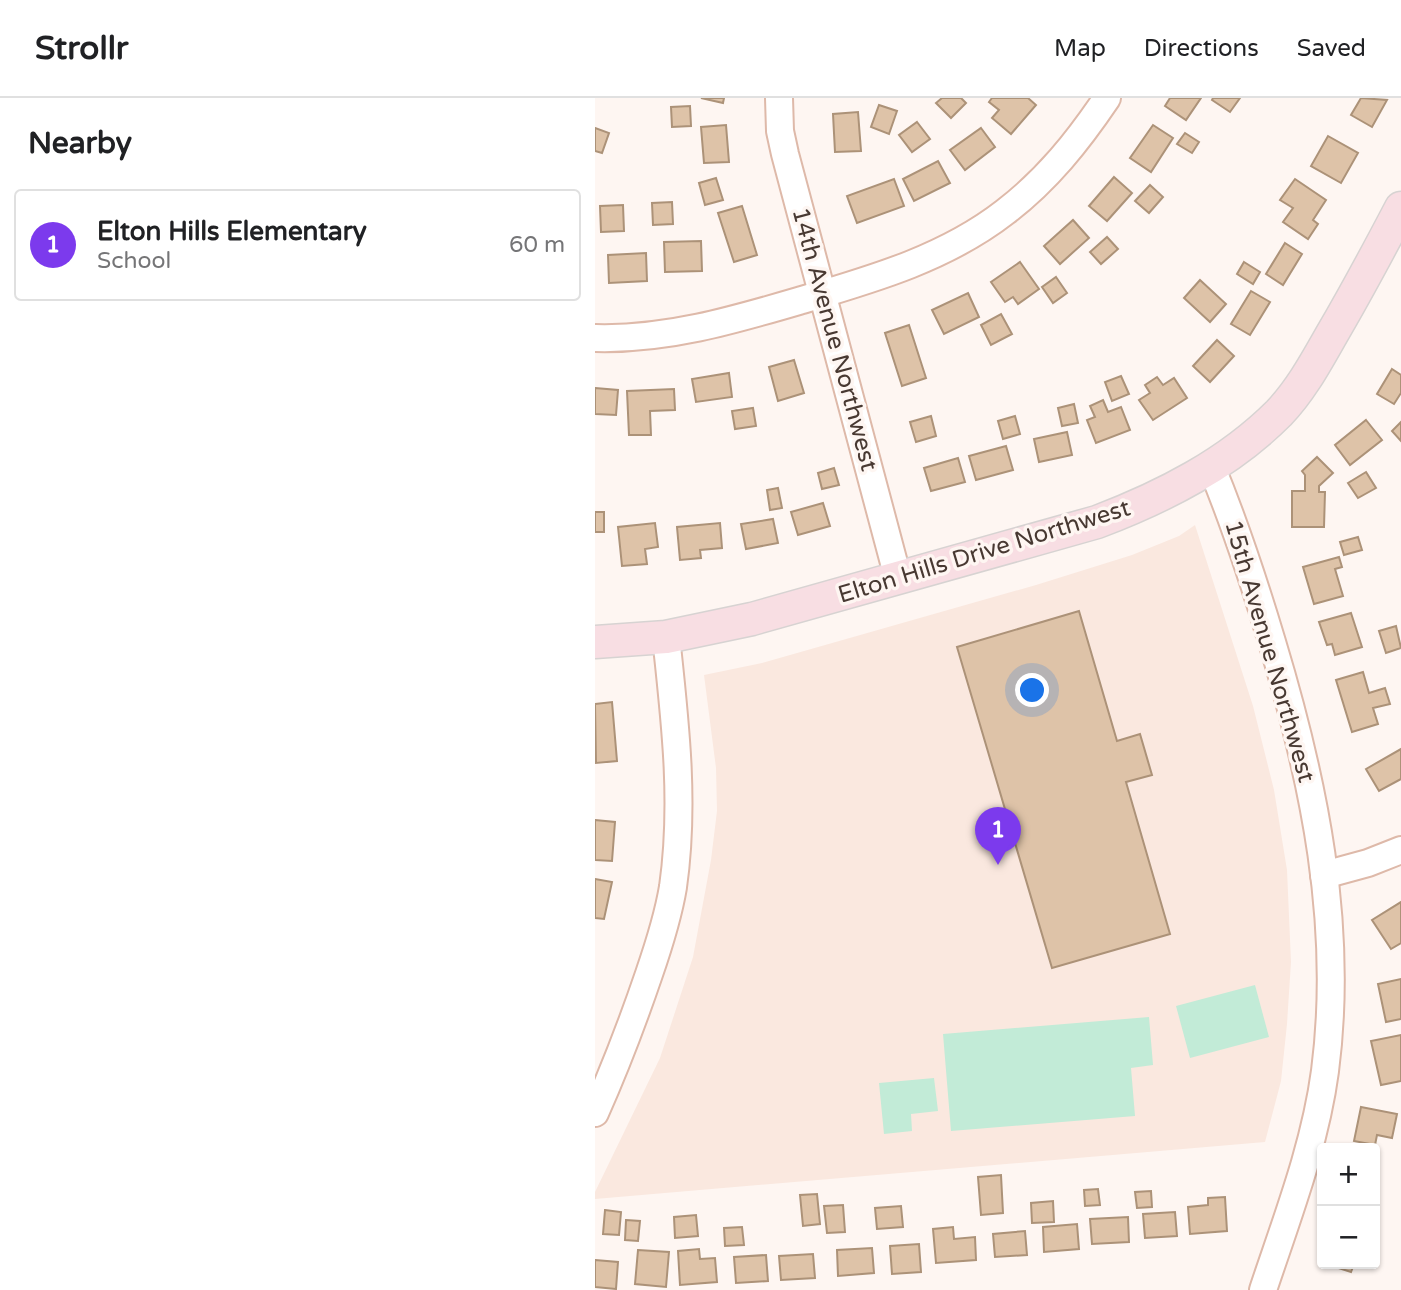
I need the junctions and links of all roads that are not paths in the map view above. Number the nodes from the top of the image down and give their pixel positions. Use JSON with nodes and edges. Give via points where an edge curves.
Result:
{"nodes":[{"id":1,"x":779,"y":98,"type":"edge"},
{"id":2,"x":1107,"y":98,"type":"edge"},
{"id":3,"x":1401,"y":208,"type":"edge"},
{"id":4,"x":823,"y":294,"type":"junction"},
{"id":5,"x":595,"y":338,"type":"edge"},
{"id":6,"x":1211,"y":467,"type":"junction"},
{"id":7,"x":898,"y":578,"type":"junction"},
{"id":8,"x":666,"y":637,"type":"junction"},
{"id":9,"x":595,"y":642,"type":"edge"},
{"id":10,"x":1401,"y":849,"type":"edge"},
{"id":11,"x":1324,"y":875,"type":"junction"},
{"id":12,"x":595,"y":1113,"type":"edge"},
{"id":13,"x":1263,"y":1290,"type":"edge"}],
"edges":[{"from":1,"to":4,"type":"street","name":"14th Avenue Northwest","via":[[785,154]]},
{"from":2,"to":4,"type":"street","via":[[1061,160],[1004,213],[901,269]]},
{"from":3,"to":6,"type":"main road","name":"Elton Hills Drive Northwest","via":[[1301,386],[1247,442]]},
{"from":4,"to":5,"type":"street","via":[[700,328]]},
{"from":4,"to":7,"type":"street","name":"14th Avenue Northwest"},
{"from":6,"to":7,"type":"main road","name":"Elton Hills Drive Northwest","via":[[1097,522]]},
{"from":6,"to":11,"type":"street","name":"15th Avenue Northwest","via":[[1243,548],[1297,726]]},
{"from":7,"to":8,"type":"main road","name":"Elton Hills Drive Northwest","via":[[752,620]]},
{"from":8,"to":9,"type":"main road","name":"Elton Hills Drive Northwest"},
{"from":8,"to":12,"type":"street","via":[[676,723],[679,815],[672,889],[639,1003]]},
{"from":10,"to":11,"type":"street"},
{"from":11,"to":13,"type":"street","name":"15th Avenue Northwest","via":[[1330,993],[1325,1070],[1308,1148]]}]}
